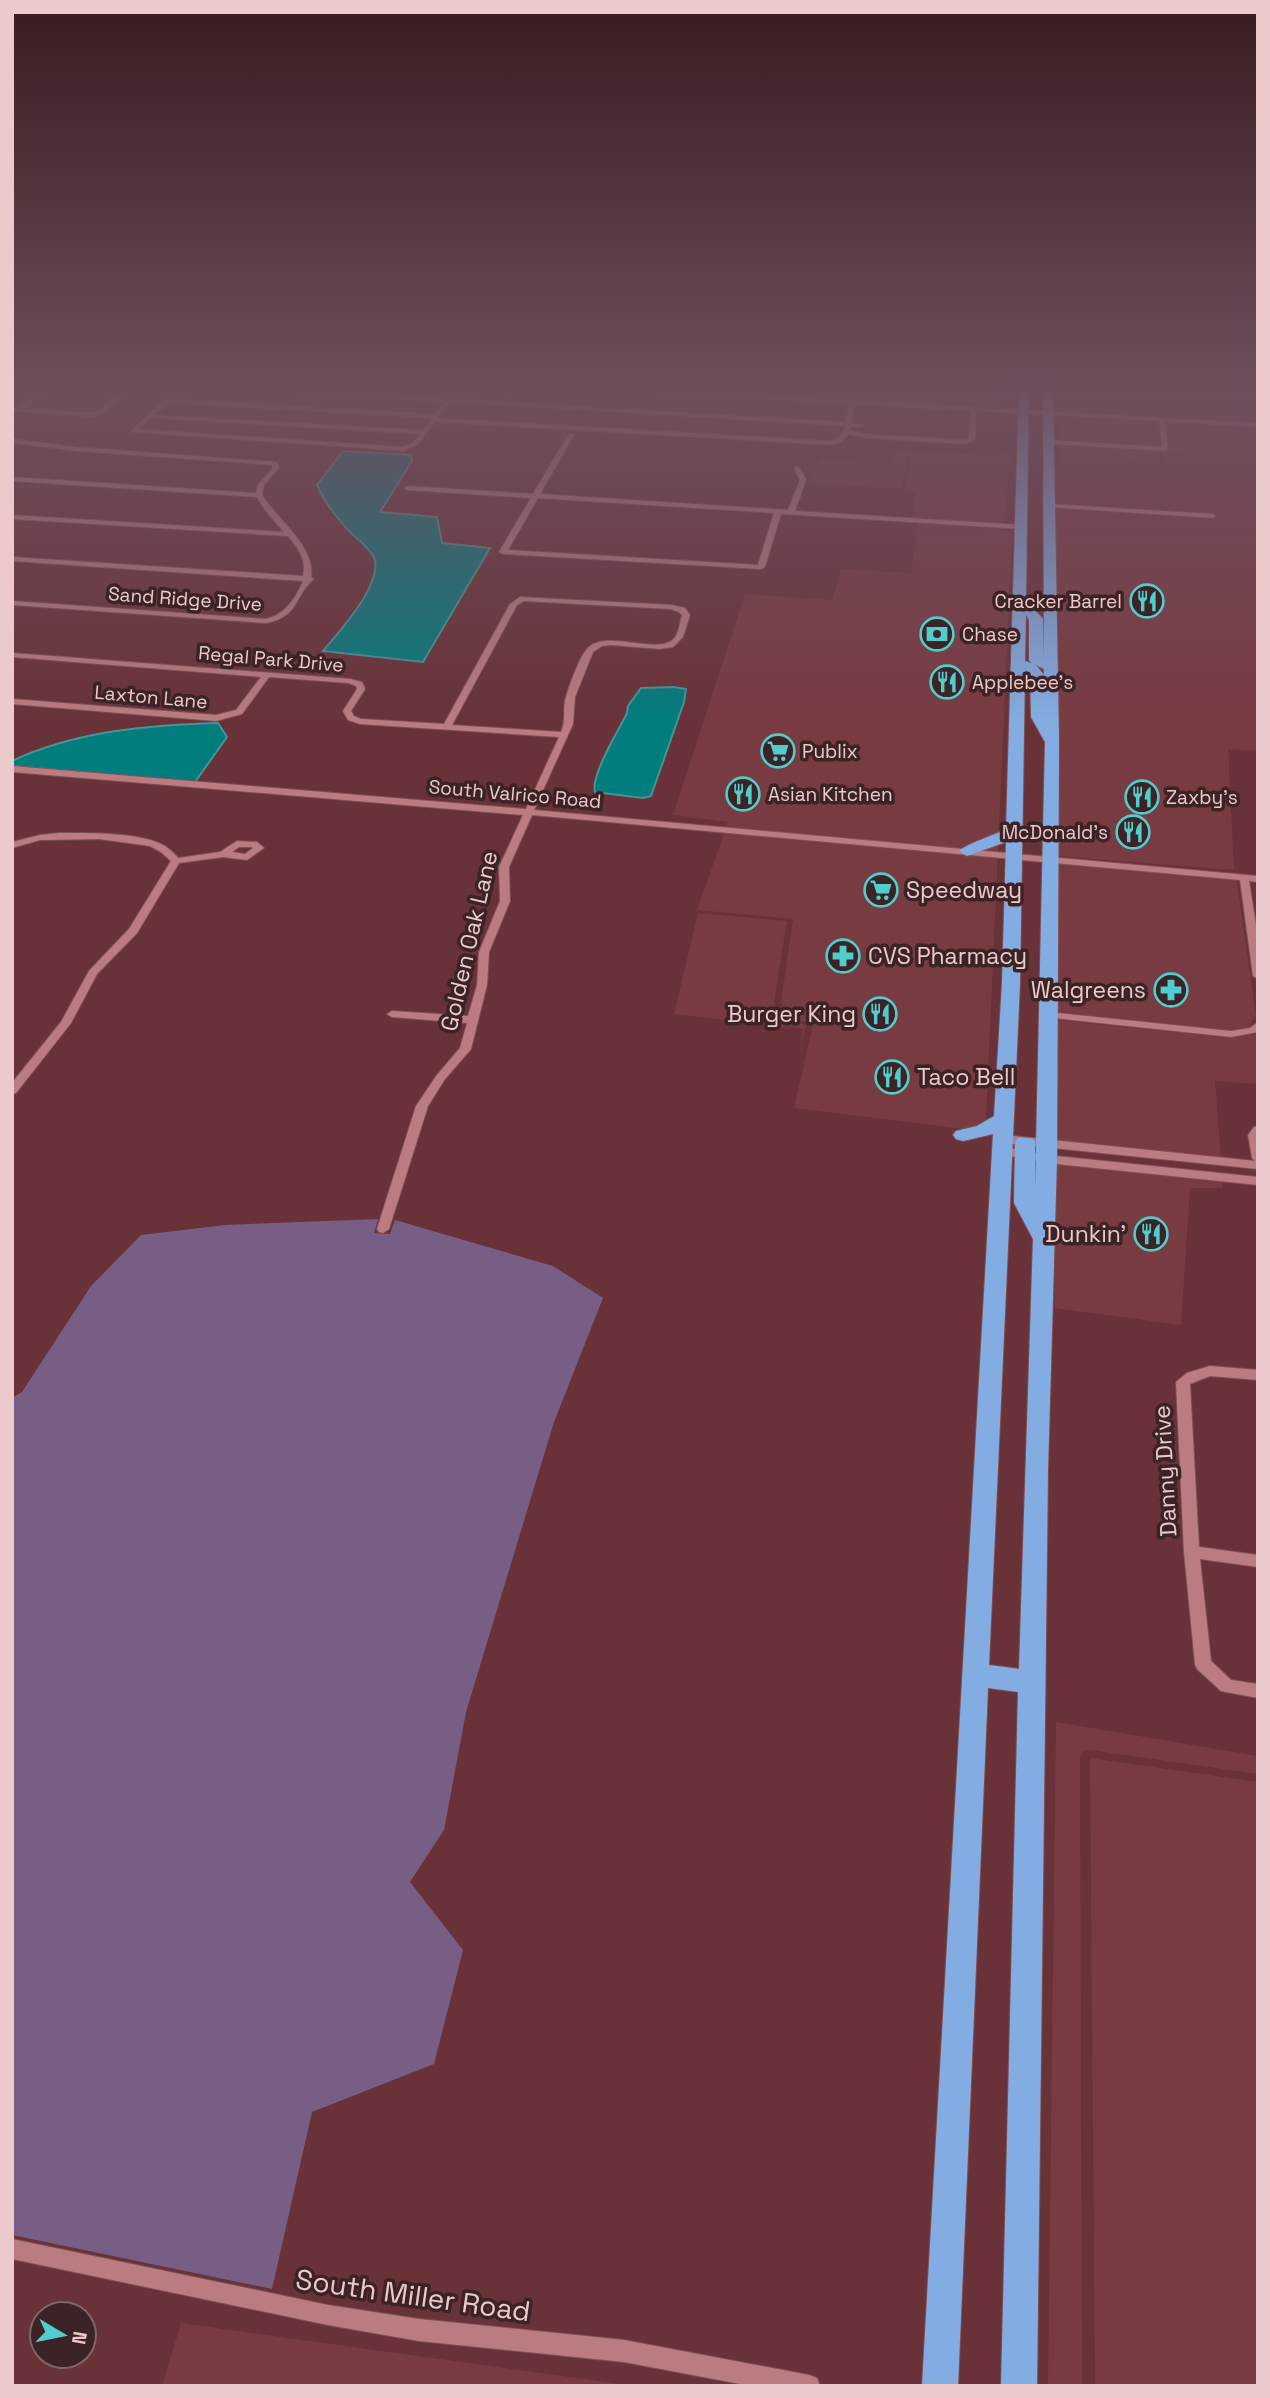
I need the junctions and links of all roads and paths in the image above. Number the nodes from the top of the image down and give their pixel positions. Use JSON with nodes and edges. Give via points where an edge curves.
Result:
{"nodes":[{"id":1,"x":263,"y":500,"type":"edge"},
{"id":2,"x":533,"y":500,"type":"edge"},
{"id":3,"x":598,"y":500,"type":"edge"},
{"id":4,"x":796,"y":500,"type":"edge"},
{"id":5,"x":1023,"y":500,"type":"edge"},
{"id":6,"x":1050,"y":500,"type":"edge"},
{"id":7,"x":1050,"y":506,"type":"junction"},
{"id":8,"x":778,"y":511,"type":"junction"},
{"id":9,"x":791,"y":512,"type":"junction"},
{"id":10,"x":1213,"y":516,"type":"dead end"},
{"id":11,"x":12,"y":517,"type":"edge"},
{"id":12,"x":1022,"y":527,"type":"junction"},
{"id":13,"x":1050,"y":530,"type":"junction"},
{"id":14,"x":289,"y":534,"type":"junction"},
{"id":15,"x":1036,"y":534,"type":"junction"},
{"id":16,"x":12,"y":559,"type":"edge"},
{"id":17,"x":310,"y":579,"type":"junction"},
{"id":18,"x":1050,"y":581,"type":"junction"},
{"id":19,"x":1020,"y":601,"type":"junction"},
{"id":20,"x":12,"y":603,"type":"edge"},
{"id":21,"x":17,"y":656,"type":"edge"},
{"id":22,"x":1019,"y":664,"type":"junction"},
{"id":23,"x":12,"y":665,"type":"edge"},
{"id":24,"x":1051,"y":667,"type":"junction"},
{"id":25,"x":267,"y":674,"type":"junction"},
{"id":26,"x":12,"y":701,"type":"edge"},
{"id":27,"x":446,"y":728,"type":"junction"},
{"id":28,"x":563,"y":735,"type":"junction"},
{"id":29,"x":1052,"y":741,"type":"junction"},
{"id":30,"x":12,"y":769,"type":"edge"},
{"id":31,"x":529,"y":813,"type":"junction"},
{"id":32,"x":1016,"y":830,"type":"junction"},
{"id":33,"x":12,"y":845,"type":"edge"},
{"id":34,"x":967,"y":851,"type":"junction"},
{"id":35,"x":223,"y":854,"type":"dead end"},
{"id":36,"x":1016,"y":856,"type":"junction"},
{"id":37,"x":1050,"y":858,"type":"junction"},
{"id":38,"x":176,"y":861,"type":"junction"},
{"id":39,"x":1135,"y":866,"type":"junction"},
{"id":40,"x":1258,"y":872,"type":"edge"},
{"id":41,"x":1244,"y":877,"type":"junction"},
{"id":42,"x":1258,"y":878,"type":"edge"},
{"id":43,"x":1258,"y":976,"type":"edge"},
{"id":44,"x":392,"y":1014,"type":"dead end"},
{"id":45,"x":1048,"y":1015,"type":"junction"},
{"id":46,"x":472,"y":1020,"type":"junction"},
{"id":47,"x":1258,"y":1025,"type":"edge"},
{"id":48,"x":12,"y":1091,"type":"edge"},
{"id":49,"x":1005,"y":1118,"type":"junction"},
{"id":50,"x":1258,"y":1130,"type":"edge"},
{"id":51,"x":963,"y":1135,"type":"dead end"},
{"id":52,"x":1014,"y":1147,"type":"junction"},
{"id":53,"x":1047,"y":1152,"type":"junction"},
{"id":54,"x":1258,"y":1158,"type":"edge"},
{"id":55,"x":1258,"y":1165,"type":"edge"},
{"id":56,"x":1258,"y":1181,"type":"edge"},
{"id":57,"x":383,"y":1229,"type":"dead end"},
{"id":58,"x":1043,"y":1237,"type":"junction"},
{"id":59,"x":1258,"y":1375,"type":"edge"},
{"id":60,"x":1192,"y":1552,"type":"junction"},
{"id":61,"x":1258,"y":1561,"type":"edge"},
{"id":62,"x":974,"y":1674,"type":"junction"},
{"id":63,"x":1032,"y":1683,"type":"junction"},
{"id":64,"x":1258,"y":1690,"type":"edge"},
{"id":65,"x":12,"y":2249,"type":"edge"},
{"id":66,"x":809,"y":2386,"type":"edge"},
{"id":67,"x":940,"y":2386,"type":"edge"},
{"id":68,"x":1018,"y":2386,"type":"edge"}],
"edges":[{"from":1,"to":14,"type":"street"},
{"from":2,"to":8,"type":"street","via":[[503,552],[761,567]]},
{"from":3,"to":8,"type":"street"},
{"from":4,"to":9,"type":"street"},
{"from":5,"to":12,"type":"highway"},
{"from":6,"to":7,"type":"highway"},
{"from":7,"to":10,"type":"street"},
{"from":7,"to":13,"type":"highway"},
{"from":8,"to":9,"type":"street"},
{"from":9,"to":12,"type":"street"},
{"from":11,"to":14,"type":"street"},
{"from":12,"to":15,"type":"highway"},
{"from":12,"to":19,"type":"highway"},
{"from":13,"to":15,"type":"highway"},
{"from":13,"to":18,"type":"highway"},
{"from":14,"to":17,"type":"street","via":[[307,558]]},
{"from":15,"to":18,"type":"highway","via":[[1037,565]]},
{"from":16,"to":17,"type":"street"},
{"from":17,"to":20,"type":"street","name":"Sand Ridge Drive","via":[[285,615],[266,621]]},
{"from":18,"to":24,"type":"highway"},
{"from":19,"to":22,"type":"highway"},
{"from":19,"to":24,"type":"highway","via":[[1036,618],[1036,660]]},
{"from":21,"to":23,"type":"street"},
{"from":21,"to":25,"type":"street","name":"Regal Park Drive"},
{"from":22,"to":29,"type":"highway","via":[[1037,675],[1036,715]]},
{"from":22,"to":32,"type":"highway"},
{"from":24,"to":29,"type":"highway"},
{"from":25,"to":26,"type":"street","name":"Laxton Lane","via":[[239,712],[216,718]]},
{"from":25,"to":27,"type":"street","name":"Regal Park Drive","via":[[359,684],[361,689],[347,711],[360,721]]},
{"from":27,"to":28,"type":"street","name":"Regal Park Drive"},
{"from":27,"to":28,"type":"street","name":"Golden Oak Lane","via":[[513,604],[523,599],[682,610],[686,615],[671,645],[610,643],[590,650],[567,700],[569,724]]},
{"from":28,"to":31,"type":"street","name":"Golden Oak Lane"},
{"from":29,"to":37,"type":"highway"},
{"from":30,"to":31,"type":"street","name":"South Valrico Road"},
{"from":31,"to":34,"type":"street","name":"South Valrico Road"},
{"from":31,"to":46,"type":"street","name":"Golden Oak Lane","via":[[504,867],[505,901],[484,952],[482,985]]},
{"from":32,"to":34,"type":"highway"},
{"from":32,"to":36,"type":"highway"},
{"from":33,"to":38,"type":"street","via":[[57,834],[150,843]]},
{"from":34,"to":36,"type":"street","name":"South Valrico Road"},
{"from":35,"to":38,"type":"street"},
{"from":36,"to":37,"type":"street"},
{"from":36,"to":49,"type":"highway"},
{"from":37,"to":39,"type":"street"},
{"from":37,"to":45,"type":"highway"},
{"from":38,"to":48,"type":"street","via":[[133,930],[93,973],[66,1023]]},
{"from":39,"to":40,"type":"street"},
{"from":39,"to":41,"type":"street"},
{"from":41,"to":42,"type":"street"},
{"from":41,"to":43,"type":"street"},
{"from":44,"to":46,"type":"street"},
{"from":45,"to":47,"type":"street","via":[[1231,1034],[1253,1031]]},
{"from":45,"to":53,"type":"highway"},
{"from":46,"to":57,"type":"street","name":"Golden Oak Lane","via":[[465,1049],[422,1106]]},
{"from":49,"to":51,"type":"highway","via":[[983,1131]]},
{"from":49,"to":52,"type":"highway"},
{"from":50,"to":54,"type":"street","via":[[1254,1135]]},
{"from":52,"to":53,"type":"street"},
{"from":52,"to":58,"type":"highway","via":[[1025,1203]]},
{"from":52,"to":62,"type":"highway"},
{"from":53,"to":55,"type":"street"},
{"from":53,"to":56,"type":"street"},
{"from":53,"to":58,"type":"highway"},
{"from":58,"to":63,"type":"highway"},
{"from":59,"to":60,"type":"street","name":"Danny Drive","via":[[1209,1370],[1183,1382]]},
{"from":60,"to":61,"type":"street"},
{"from":60,"to":64,"type":"street","via":[[1203,1664],[1227,1686]]},
{"from":62,"to":63,"type":"highway"},
{"from":62,"to":67,"type":"highway"},
{"from":63,"to":68,"type":"highway"},
{"from":65,"to":66,"type":"street","name":"South Miller Road","via":[[328,2315],[419,2330],[624,2351]]}]}
